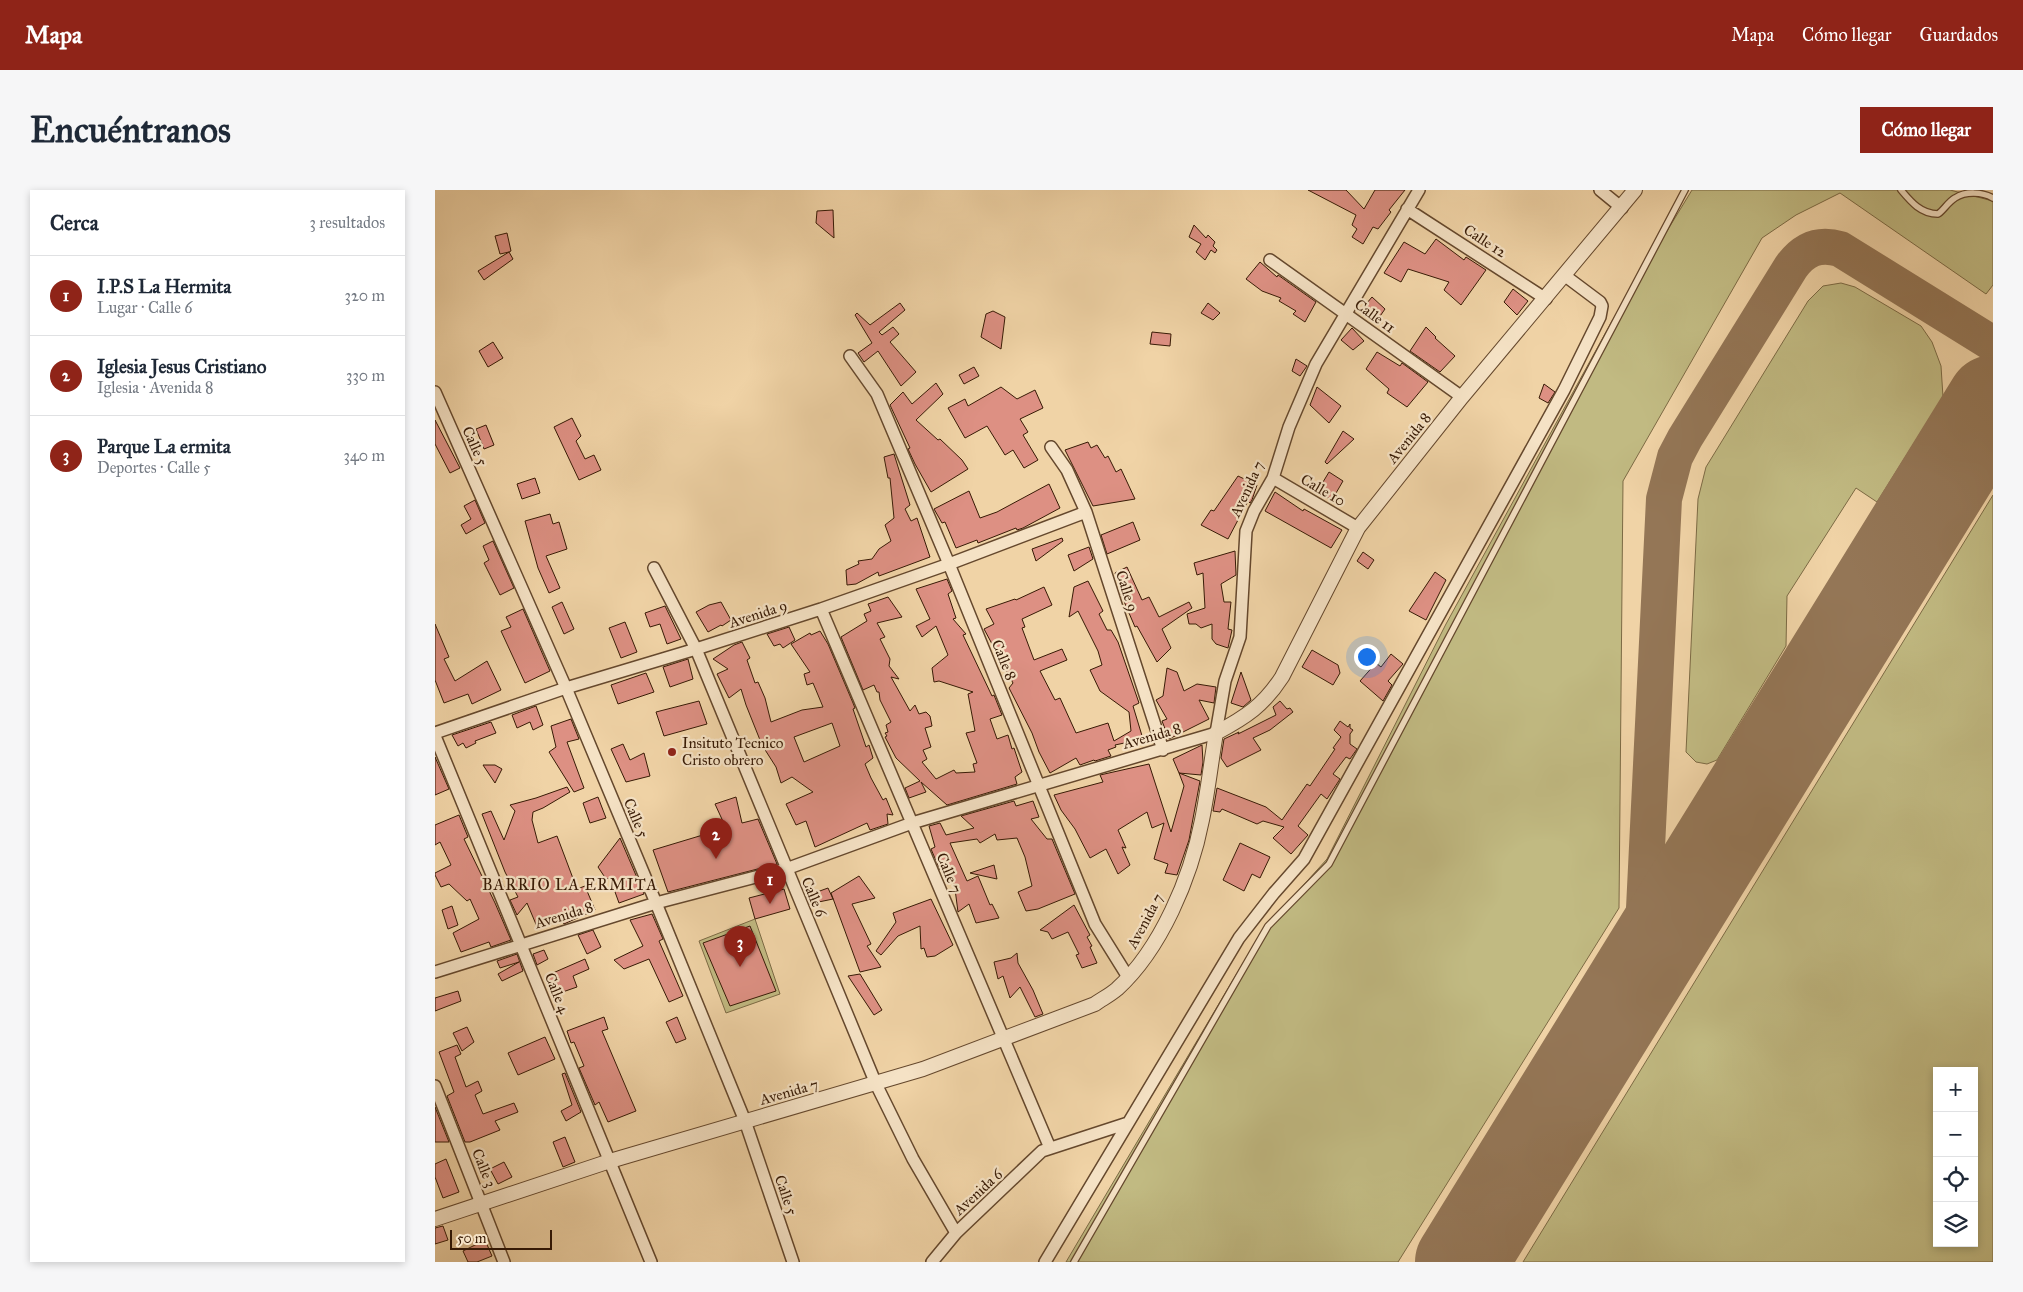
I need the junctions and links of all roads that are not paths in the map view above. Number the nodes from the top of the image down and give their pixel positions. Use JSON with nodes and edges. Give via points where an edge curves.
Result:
{"nodes":[{"id":1,"x":1419,"y":190,"type":"edge"},
{"id":2,"x":1600,"y":190,"type":"edge"},
{"id":3,"x":1635,"y":190,"type":"edge"},
{"id":4,"x":1685,"y":190,"type":"edge"},
{"id":5,"x":1901,"y":190,"type":"edge"},
{"id":6,"x":1979,"y":190,"type":"edge"},
{"id":7,"x":1993,"y":194,"type":"edge"},
{"id":8,"x":1993,"y":198,"type":"edge"},
{"id":9,"x":1621,"y":208,"type":"junction"},
{"id":10,"x":1407,"y":210,"type":"junction"},
{"id":11,"x":1270,"y":260,"type":"dead end"},
{"id":12,"x":1564,"y":275,"type":"junction"},
{"id":13,"x":1547,"y":299,"type":"junction"},
{"id":14,"x":1346,"y":314,"type":"junction"},
{"id":15,"x":851,"y":356,"type":"dead end"},
{"id":16,"x":435,"y":392,"type":"edge"},
{"id":17,"x":1462,"y":397,"type":"junction"},
{"id":18,"x":1051,"y":447,"type":"dead end"},
{"id":19,"x":1273,"y":478,"type":"junction"},
{"id":20,"x":1086,"y":512,"type":"junction"},
{"id":21,"x":1358,"y":528,"type":"junction"},
{"id":22,"x":949,"y":564,"type":"junction"},
{"id":23,"x":654,"y":568,"type":"dead end"},
{"id":24,"x":821,"y":609,"type":"junction"},
{"id":25,"x":696,"y":650,"type":"junction"},
{"id":26,"x":566,"y":688,"type":"junction"},
{"id":27,"x":1217,"y":733,"type":"junction"},
{"id":28,"x":435,"y":735,"type":"edge"},
{"id":29,"x":1163,"y":750,"type":"junction"},
{"id":30,"x":1038,"y":785,"type":"junction"},
{"id":31,"x":912,"y":823,"type":"junction"},
{"id":32,"x":786,"y":869,"type":"junction"},
{"id":33,"x":656,"y":903,"type":"junction"},
{"id":34,"x":521,"y":945,"type":"junction"},
{"id":35,"x":435,"y":972,"type":"edge"},
{"id":36,"x":1128,"y":977,"type":"junction"},
{"id":37,"x":1003,"y":1039,"type":"junction"},
{"id":38,"x":876,"y":1084,"type":"junction"},
{"id":39,"x":435,"y":1086,"type":"edge"},
{"id":40,"x":745,"y":1122,"type":"junction"},
{"id":41,"x":1128,"y":1123,"type":"junction"},
{"id":42,"x":1049,"y":1148,"type":"junction"},
{"id":43,"x":610,"y":1161,"type":"junction"},
{"id":44,"x":482,"y":1205,"type":"junction"},
{"id":45,"x":435,"y":1219,"type":"edge"},
{"id":46,"x":956,"y":1233,"type":"junction"},
{"id":47,"x":504,"y":1262,"type":"edge"},
{"id":48,"x":651,"y":1262,"type":"edge"},
{"id":49,"x":793,"y":1262,"type":"edge"},
{"id":50,"x":932,"y":1262,"type":"edge"},
{"id":51,"x":1045,"y":1262,"type":"edge"},
{"id":52,"x":1074,"y":1262,"type":"edge"}],
"edges":[{"from":1,"to":10,"type":"street","name":"Avenida 7"},
{"from":2,"to":9,"type":"street"},
{"from":3,"to":9,"type":"street","name":"Avenida 8"},
{"from":4,"to":52,"type":"lane","via":[[1329,864],[1268,926]]},
{"from":5,"to":8,"type":"lane","via":[[1918,208],[1929,214],[1937,214],[1961,195],[1978,193]]},
{"from":6,"to":7,"type":"lane"},
{"from":9,"to":12,"type":"street","name":"Avenida 8"},
{"from":10,"to":13,"type":"street","name":"Calle 12"},
{"from":10,"to":14,"type":"street","name":"Avenida 7"},
{"from":11,"to":14,"type":"street","name":"Calle 11"},
{"from":12,"to":13,"type":"street","name":"Avenida 8"},
{"from":12,"to":41,"type":"street","via":[[1602,306],[1600,317],[1564,390],[1304,858],[1239,938]]},
{"from":13,"to":17,"type":"street","name":"Avenida 8"},
{"from":14,"to":17,"type":"street","name":"Calle 11"},
{"from":14,"to":19,"type":"street","name":"Avenida 7","via":[[1315,364]]},
{"from":15,"to":22,"type":"street","name":"Calle 8","via":[[877,394]]},
{"from":16,"to":26,"type":"street","name":"Calle 5"},
{"from":17,"to":21,"type":"street","name":"Avenida 8"},
{"from":18,"to":20,"type":"street","name":"Calle 9","via":[[1067,470]]},
{"from":19,"to":21,"type":"street","name":"Calle 10"},
{"from":19,"to":27,"type":"street","name":"Avenida 7","via":[[1245,531],[1239,637],[1225,681]]},
{"from":20,"to":22,"type":"street","name":"Avenida 9"},
{"from":20,"to":29,"type":"street","name":"Calle 9"},
{"from":21,"to":27,"type":"street","name":"Avenida 8","via":[[1271,695],[1254,711]]},
{"from":22,"to":24,"type":"street","name":"Avenida 9"},
{"from":22,"to":30,"type":"street","name":"Calle 8"},
{"from":23,"to":25,"type":"street","name":"Calle 6"},
{"from":24,"to":25,"type":"street","name":"Avenida 9"},
{"from":24,"to":31,"type":"street","name":"Calle 7"},
{"from":25,"to":26,"type":"street","name":"Avenida 9"},
{"from":25,"to":32,"type":"street","name":"Calle 6"},
{"from":26,"to":28,"type":"street","name":"Avenida 9"},
{"from":26,"to":33,"type":"street","name":"Calle 5"},
{"from":27,"to":29,"type":"street","name":"Avenida 8"},
{"from":27,"to":36,"type":"street","name":"Avenida 7","via":[[1202,822],[1189,865],[1157,939]]},
{"from":28,"to":34,"type":"street","name":"Calle 4"},
{"from":29,"to":30,"type":"street","name":"Avenida 8"},
{"from":30,"to":31,"type":"street","name":"Avenida 8"},
{"from":30,"to":36,"type":"street","name":"Calle 8","via":[[1095,924]]},
{"from":31,"to":32,"type":"street","name":"Avenida 8"},
{"from":31,"to":37,"type":"street","name":"Calle 7"},
{"from":32,"to":33,"type":"street","name":"Avenida 8"},
{"from":32,"to":38,"type":"street","name":"Calle 6"},
{"from":33,"to":34,"type":"street","name":"Avenida 8"},
{"from":33,"to":40,"type":"street","name":"Calle 5"},
{"from":34,"to":35,"type":"street","name":"Avenida 8"},
{"from":34,"to":43,"type":"street","name":"Calle 4"},
{"from":36,"to":37,"type":"street","name":"Avenida 7","via":[[1095,1004]]},
{"from":37,"to":38,"type":"street","name":"Avenida 7"},
{"from":37,"to":42,"type":"street","name":"Calle 7"},
{"from":38,"to":40,"type":"street","name":"Avenida 7"},
{"from":38,"to":46,"type":"street","name":"Calle 6","via":[[913,1159]]},
{"from":39,"to":44,"type":"street","name":"Calle 3"},
{"from":40,"to":43,"type":"street","name":"Avenida 7"},
{"from":40,"to":49,"type":"street","name":"Calle 5"},
{"from":41,"to":42,"type":"street","name":"Avenida 6"},
{"from":41,"to":51,"type":"street"},
{"from":42,"to":46,"type":"street","name":"Avenida 6","via":[[1042,1151]]},
{"from":43,"to":44,"type":"street","name":"Avenida 7"},
{"from":43,"to":48,"type":"street","name":"Calle 4"},
{"from":44,"to":45,"type":"street","name":"Avenida 7"},
{"from":44,"to":47,"type":"street","name":"Calle 3"},
{"from":46,"to":50,"type":"street","name":"Avenida 6"}]}
